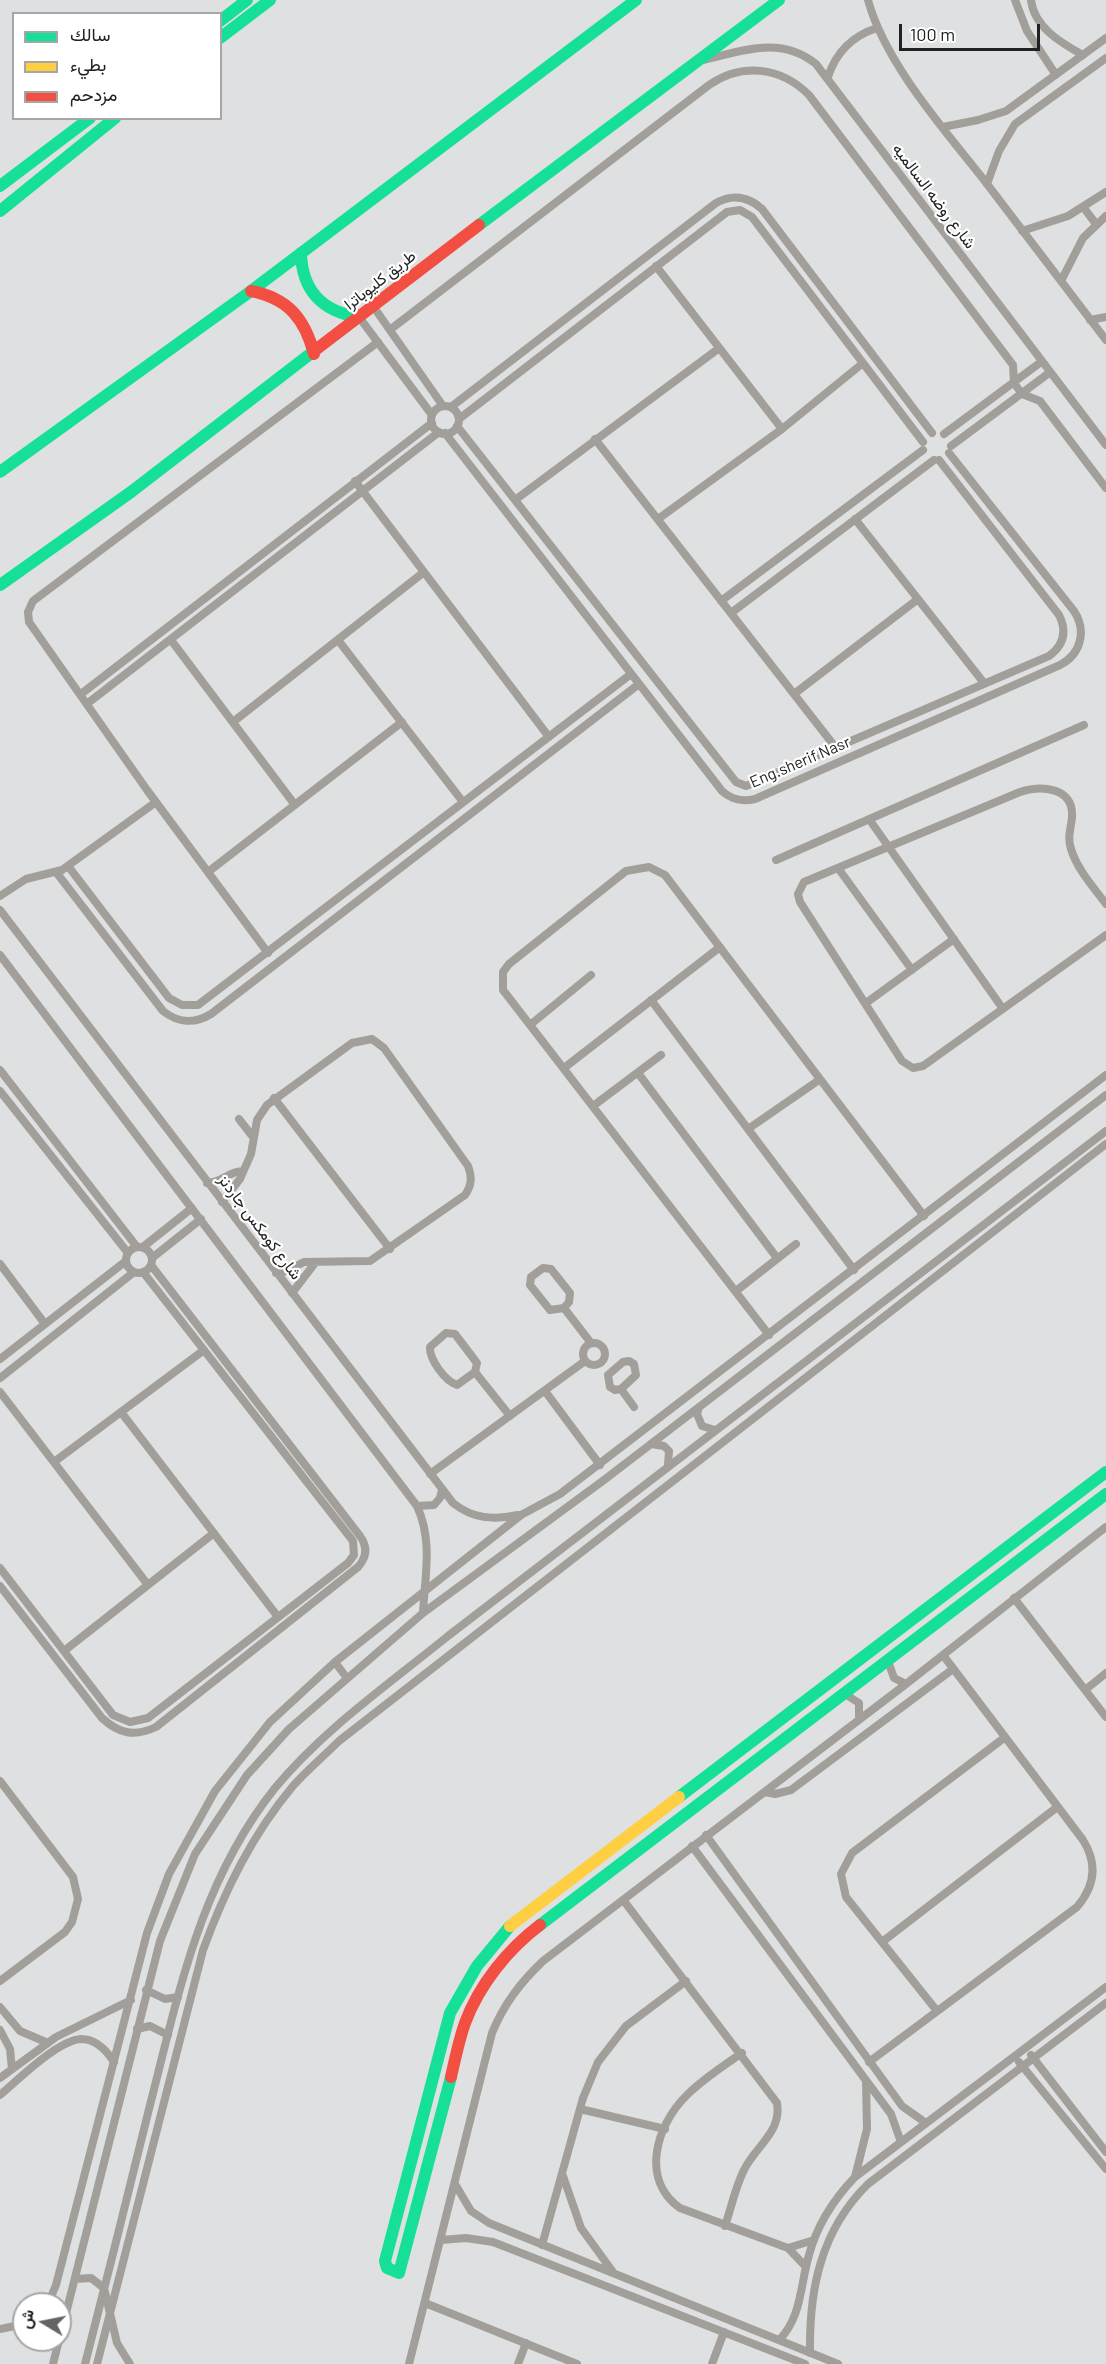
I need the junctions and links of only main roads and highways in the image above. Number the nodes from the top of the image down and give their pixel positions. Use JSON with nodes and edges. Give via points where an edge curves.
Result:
{"nodes":[{"id":1,"x":248,"y":0,"type":"edge"},
{"id":2,"x":270,"y":0,"type":"edge"},
{"id":3,"x":636,"y":0,"type":"edge"},
{"id":4,"x":779,"y":0,"type":"edge"},
{"id":5,"x":222,"y":20,"type":"edge"},
{"id":6,"x":222,"y":36,"type":"edge"},
{"id":7,"x":87,"y":120,"type":"edge"},
{"id":8,"x":113,"y":120,"type":"edge"},
{"id":9,"x":0,"y":186,"type":"edge"},
{"id":10,"x":0,"y":211,"type":"edge"},
{"id":11,"x":301,"y":252,"type":"junction"},
{"id":12,"x":251,"y":291,"type":"junction"},
{"id":13,"x":359,"y":317,"type":"junction"},
{"id":14,"x":314,"y":354,"type":"junction"},
{"id":15,"x":0,"y":472,"type":"edge"},
{"id":16,"x":0,"y":585,"type":"edge"},
{"id":17,"x":1106,"y":1472,"type":"edge"},
{"id":18,"x":1106,"y":1494,"type":"edge"}],
"edges":[{"from":1,"to":5,"type":"main road"},
{"from":2,"to":6,"type":"main road"},
{"from":3,"to":11,"type":"main road"},
{"from":4,"to":13,"type":"main road","name":"طريق كليوباترا"},
{"from":7,"to":9,"type":"main road"},
{"from":8,"to":10,"type":"main road"},
{"from":11,"to":12,"type":"main road"},
{"from":11,"to":13,"type":"main road","via":[[303,277],[315,298],[335,313]]},
{"from":12,"to":14,"type":"main road","via":[[275,296],[291,305],[303,321]]},
{"from":12,"to":15,"type":"main road"},
{"from":13,"to":14,"type":"main road","name":"طريق كليوباترا"},
{"from":14,"to":16,"type":"main road","name":"طريق كليوباترا"},
{"from":17,"to":18,"type":"main road","via":[[512,1924],[486,1950],[465,1980],[450,2013],[384,2263],[387,2268],[399,2273],[465,2023],[498,1963],[524,1937]]}]}
